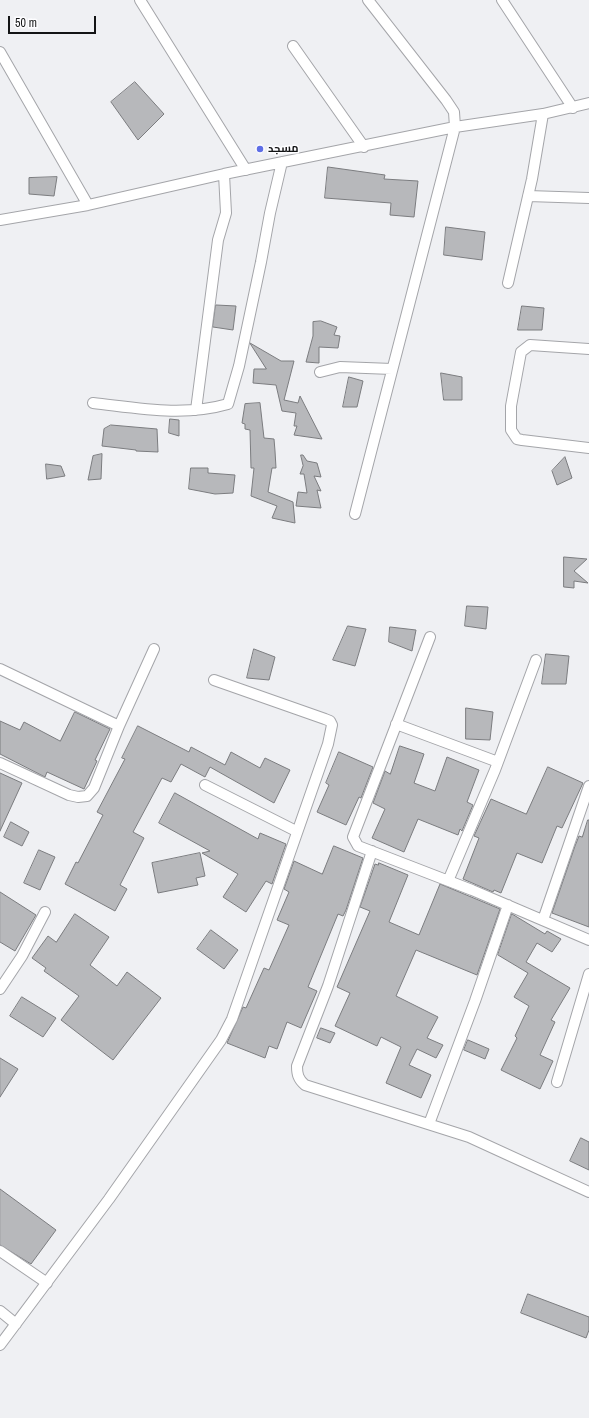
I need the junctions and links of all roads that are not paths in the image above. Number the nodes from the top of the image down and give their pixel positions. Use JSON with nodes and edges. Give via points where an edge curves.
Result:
{"nodes":[{"id":1,"x":140,"y":0,"type":"edge"},
{"id":2,"x":368,"y":0,"type":"edge"},
{"id":3,"x":502,"y":0,"type":"edge"},
{"id":4,"x":293,"y":46,"type":"dead end"},
{"id":5,"x":0,"y":52,"type":"edge"},
{"id":6,"x":589,"y":103,"type":"edge"},
{"id":7,"x":572,"y":108,"type":"junction"},
{"id":8,"x":543,"y":114,"type":"junction"},
{"id":9,"x":456,"y":127,"type":"junction"},
{"id":10,"x":364,"y":147,"type":"junction"},
{"id":11,"x":282,"y":162,"type":"junction"},
{"id":12,"x":246,"y":170,"type":"junction"},
{"id":13,"x":224,"y":174,"type":"junction"},
{"id":14,"x":528,"y":196,"type":"junction"},
{"id":15,"x":589,"y":198,"type":"edge"},
{"id":16,"x":88,"y":205,"type":"junction"},
{"id":17,"x":0,"y":220,"type":"edge"},
{"id":18,"x":508,"y":283,"type":"dead end"},
{"id":19,"x":589,"y":349,"type":"edge"},
{"id":20,"x":392,"y":369,"type":"junction"},
{"id":21,"x":320,"y":372,"type":"dead end"},
{"id":22,"x":93,"y":403,"type":"dead end"},
{"id":23,"x":196,"y":410,"type":"junction"},
{"id":24,"x":589,"y":448,"type":"edge"},
{"id":25,"x":355,"y":514,"type":"dead end"},
{"id":26,"x":430,"y":637,"type":"dead end"},
{"id":27,"x":154,"y":650,"type":"dead end"},
{"id":28,"x":536,"y":660,"type":"dead end"},
{"id":29,"x":0,"y":669,"type":"edge"},
{"id":30,"x":214,"y":680,"type":"dead end"},
{"id":31,"x":396,"y":724,"type":"junction"},
{"id":32,"x":119,"y":726,"type":"junction"},
{"id":33,"x":498,"y":762,"type":"junction"},
{"id":34,"x":0,"y":764,"type":"edge"},
{"id":35,"x":205,"y":785,"type":"dead end"},
{"id":36,"x":589,"y":786,"type":"edge"},
{"id":37,"x":296,"y":831,"type":"junction"},
{"id":38,"x":372,"y":851,"type":"junction"},
{"id":39,"x":448,"y":881,"type":"junction"},
{"id":40,"x":508,"y":905,"type":"junction"},
{"id":41,"x":45,"y":912,"type":"dead end"},
{"id":42,"x":543,"y":920,"type":"junction"},
{"id":43,"x":589,"y":940,"type":"edge"},
{"id":44,"x":589,"y":974,"type":"edge"},
{"id":45,"x":0,"y":990,"type":"edge"},
{"id":46,"x":557,"y":1082,"type":"dead end"},
{"id":47,"x":429,"y":1124,"type":"junction"},
{"id":48,"x":589,"y":1192,"type":"edge"},
{"id":49,"x":0,"y":1251,"type":"edge"},
{"id":50,"x":47,"y":1283,"type":"junction"},
{"id":51,"x":0,"y":1311,"type":"edge"},
{"id":52,"x":16,"y":1324,"type":"junction"},
{"id":53,"x":0,"y":1345,"type":"edge"}],
"edges":[{"from":1,"to":12,"type":"street"},
{"from":2,"to":9,"type":"street","via":[[446,100],[454,112]]},
{"from":3,"to":7,"type":"street"},
{"from":4,"to":10,"type":"street"},
{"from":5,"to":16,"type":"street"},
{"from":6,"to":7,"type":"street"},
{"from":7,"to":8,"type":"street"},
{"from":8,"to":9,"type":"street"},
{"from":8,"to":14,"type":"street"},
{"from":9,"to":10,"type":"street"},
{"from":9,"to":20,"type":"street"},
{"from":10,"to":11,"type":"street"},
{"from":11,"to":12,"type":"street"},
{"from":11,"to":23,"type":"street","via":[[239,366],[228,404]]},
{"from":12,"to":13,"type":"street"},
{"from":13,"to":16,"type":"street"},
{"from":13,"to":23,"type":"street","via":[[226,213],[218,240]]},
{"from":14,"to":15,"type":"street"},
{"from":14,"to":18,"type":"street"},
{"from":16,"to":17,"type":"street"},
{"from":19,"to":24,"type":"street","via":[[530,345],[521,352],[511,406],[511,430],[522,440]]},
{"from":20,"to":21,"type":"street","via":[[340,367]]},
{"from":20,"to":25,"type":"street"},
{"from":22,"to":23,"type":"street","via":[[174,412]]},
{"from":26,"to":31,"type":"street"},
{"from":27,"to":32,"type":"street"},
{"from":28,"to":33,"type":"street"},
{"from":29,"to":32,"type":"street"},
{"from":30,"to":37,"type":"street","via":[[330,721],[331,733]]},
{"from":31,"to":33,"type":"street"},
{"from":31,"to":38,"type":"street","via":[[353,837],[358,846]]},
{"from":32,"to":34,"type":"street","via":[[94,788],[87,796],[69,795]]},
{"from":33,"to":39,"type":"street"},
{"from":35,"to":37,"type":"street"},
{"from":36,"to":42,"type":"street"},
{"from":37,"to":50,"type":"street","via":[[232,1019],[221,1040]]},
{"from":38,"to":39,"type":"street"},
{"from":38,"to":47,"type":"street","via":[[328,986],[297,1066],[297,1076],[305,1084]]},
{"from":39,"to":40,"type":"street"},
{"from":40,"to":42,"type":"street"},
{"from":40,"to":47,"type":"street"},
{"from":41,"to":45,"type":"street","via":[[22,956]]},
{"from":42,"to":43,"type":"street"},
{"from":44,"to":46,"type":"street"},
{"from":47,"to":48,"type":"street","via":[[469,1137]]},
{"from":49,"to":50,"type":"street"},
{"from":50,"to":52,"type":"street"},
{"from":51,"to":52,"type":"street"},
{"from":52,"to":53,"type":"street"}]}
